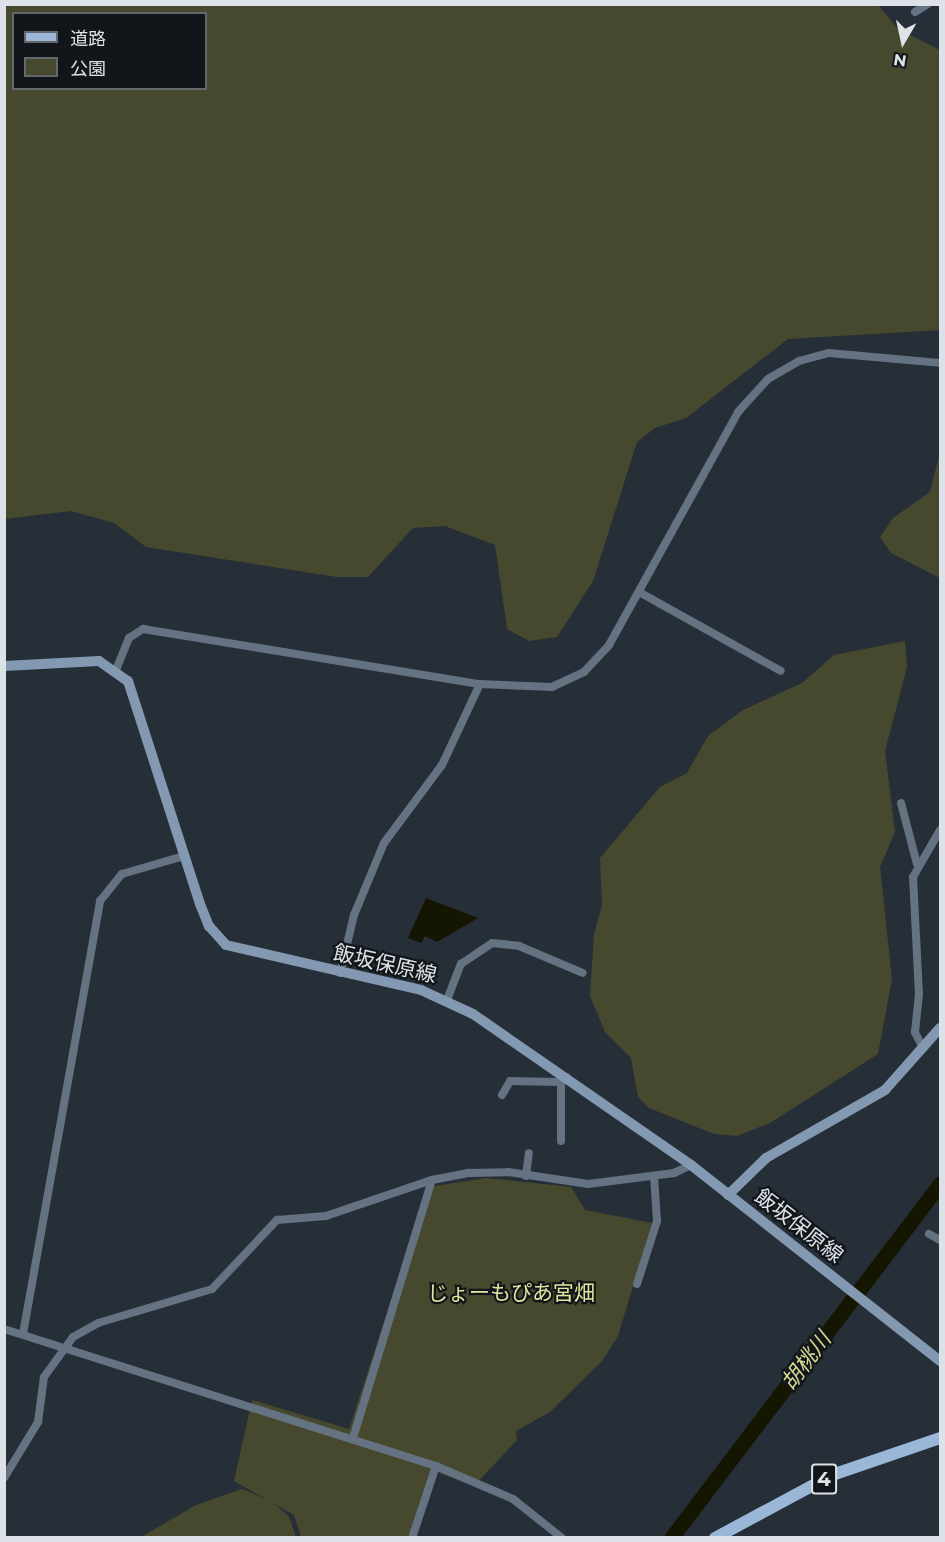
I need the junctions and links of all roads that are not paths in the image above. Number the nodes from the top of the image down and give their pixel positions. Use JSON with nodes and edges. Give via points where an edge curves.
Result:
{"nodes":[{"id":1,"x":928,"y":4,"type":"edge"},
{"id":2,"x":915,"y":12,"type":"dead end"},
{"id":3,"x":940,"y":363,"type":"edge"},
{"id":4,"x":639,"y":592,"type":"junction"},
{"id":5,"x":4,"y":666,"type":"edge"},
{"id":6,"x":116,"y":670,"type":"junction"},
{"id":7,"x":781,"y":671,"type":"dead end"},
{"id":8,"x":480,"y":684,"type":"junction"},
{"id":9,"x":902,"y":803,"type":"dead end"},
{"id":10,"x":940,"y":830,"type":"edge"},
{"id":11,"x":184,"y":856,"type":"junction"},
{"id":12,"x":917,"y":864,"type":"junction"},
{"id":13,"x":340,"y":973,"type":"junction"},
{"id":14,"x":583,"y":973,"type":"dead end"},
{"id":15,"x":447,"y":1000,"type":"junction"},
{"id":16,"x":940,"y":1028,"type":"edge"},
{"id":17,"x":923,"y":1048,"type":"junction"},
{"id":18,"x":564,"y":1079,"type":"junction"},
{"id":19,"x":502,"y":1095,"type":"dead end"},
{"id":20,"x":561,"y":1141,"type":"dead end"},
{"id":21,"x":529,"y":1153,"type":"dead end"},
{"id":22,"x":691,"y":1165,"type":"junction"},
{"id":23,"x":526,"y":1176,"type":"junction"},
{"id":24,"x":654,"y":1176,"type":"junction"},
{"id":25,"x":432,"y":1180,"type":"junction"},
{"id":26,"x":728,"y":1195,"type":"junction"},
{"id":27,"x":929,"y":1234,"type":"dead end"},
{"id":28,"x":940,"y":1240,"type":"edge"},
{"id":29,"x":637,"y":1284,"type":"dead end"},
{"id":30,"x":4,"y":1329,"type":"edge"},
{"id":31,"x":23,"y":1334,"type":"junction"},
{"id":32,"x":66,"y":1347,"type":"junction"},
{"id":33,"x":940,"y":1361,"type":"edge"},
{"id":34,"x":353,"y":1438,"type":"junction"},
{"id":35,"x":940,"y":1438,"type":"edge"},
{"id":36,"x":436,"y":1466,"type":"junction"},
{"id":37,"x":4,"y":1478,"type":"edge"},
{"id":38,"x":412,"y":1538,"type":"edge"},
{"id":39,"x":562,"y":1538,"type":"edge"},
{"id":40,"x":715,"y":1538,"type":"edge"}],
"edges":[{"from":1,"to":2,"type":"street"},
{"from":3,"to":4,"type":"street","via":[[830,353],[799,361],[768,379],[738,412]]},
{"from":4,"to":7,"type":"street"},
{"from":4,"to":8,"type":"street","via":[[609,645],[578,676],[536,690]]},
{"from":5,"to":6,"type":"main road","via":[[81,660]]},
{"from":6,"to":8,"type":"street","via":[[129,638],[142,629]]},
{"from":6,"to":11,"type":"main road","name":"飯坂保原線","via":[[132,688]]},
{"from":8,"to":13,"type":"street","via":[[442,765],[384,843],[354,915]]},
{"from":9,"to":12,"type":"street"},
{"from":10,"to":12,"type":"street"},
{"from":11,"to":13,"type":"main road","name":"飯坂保原線","via":[[209,926],[226,945]]},
{"from":11,"to":31,"type":"street","via":[[127,871],[102,897]]},
{"from":12,"to":17,"type":"street","via":[[912,911],[919,995],[915,1032]]},
{"from":13,"to":15,"type":"main road","name":"飯坂保原線"},
{"from":14,"to":15,"type":"street","via":[[519,946],[492,944],[461,964]]},
{"from":15,"to":18,"type":"main road","name":"飯坂保原線"},
{"from":16,"to":17,"type":"main road"},
{"from":17,"to":26,"type":"main road","via":[[885,1090],[771,1154]]},
{"from":18,"to":19,"type":"street","via":[[510,1081]]},
{"from":18,"to":20,"type":"street"},
{"from":18,"to":22,"type":"main road","name":"飯坂保原線"},
{"from":21,"to":23,"type":"street"},
{"from":22,"to":24,"type":"street"},
{"from":22,"to":26,"type":"main road","name":"飯坂保原線"},
{"from":23,"to":24,"type":"street","via":[[588,1184]]},
{"from":23,"to":25,"type":"street","via":[[482,1172]]},
{"from":24,"to":29,"type":"street","via":[[657,1221]]},
{"from":25,"to":32,"type":"street","via":[[326,1216],[277,1220],[212,1289],[98,1323]]},
{"from":25,"to":34,"type":"street"},
{"from":26,"to":33,"type":"main road","name":"飯坂保原線"},
{"from":27,"to":28,"type":"street"},
{"from":30,"to":31,"type":"street"},
{"from":31,"to":32,"type":"street"},
{"from":32,"to":34,"type":"street"},
{"from":32,"to":37,"type":"street","via":[[44,1377],[38,1422]]},
{"from":34,"to":36,"type":"street"},
{"from":35,"to":40,"type":"main road","number":"4","via":[[832,1475]]},
{"from":36,"to":38,"type":"street"},
{"from":36,"to":39,"type":"street","via":[[513,1499]]}]}
